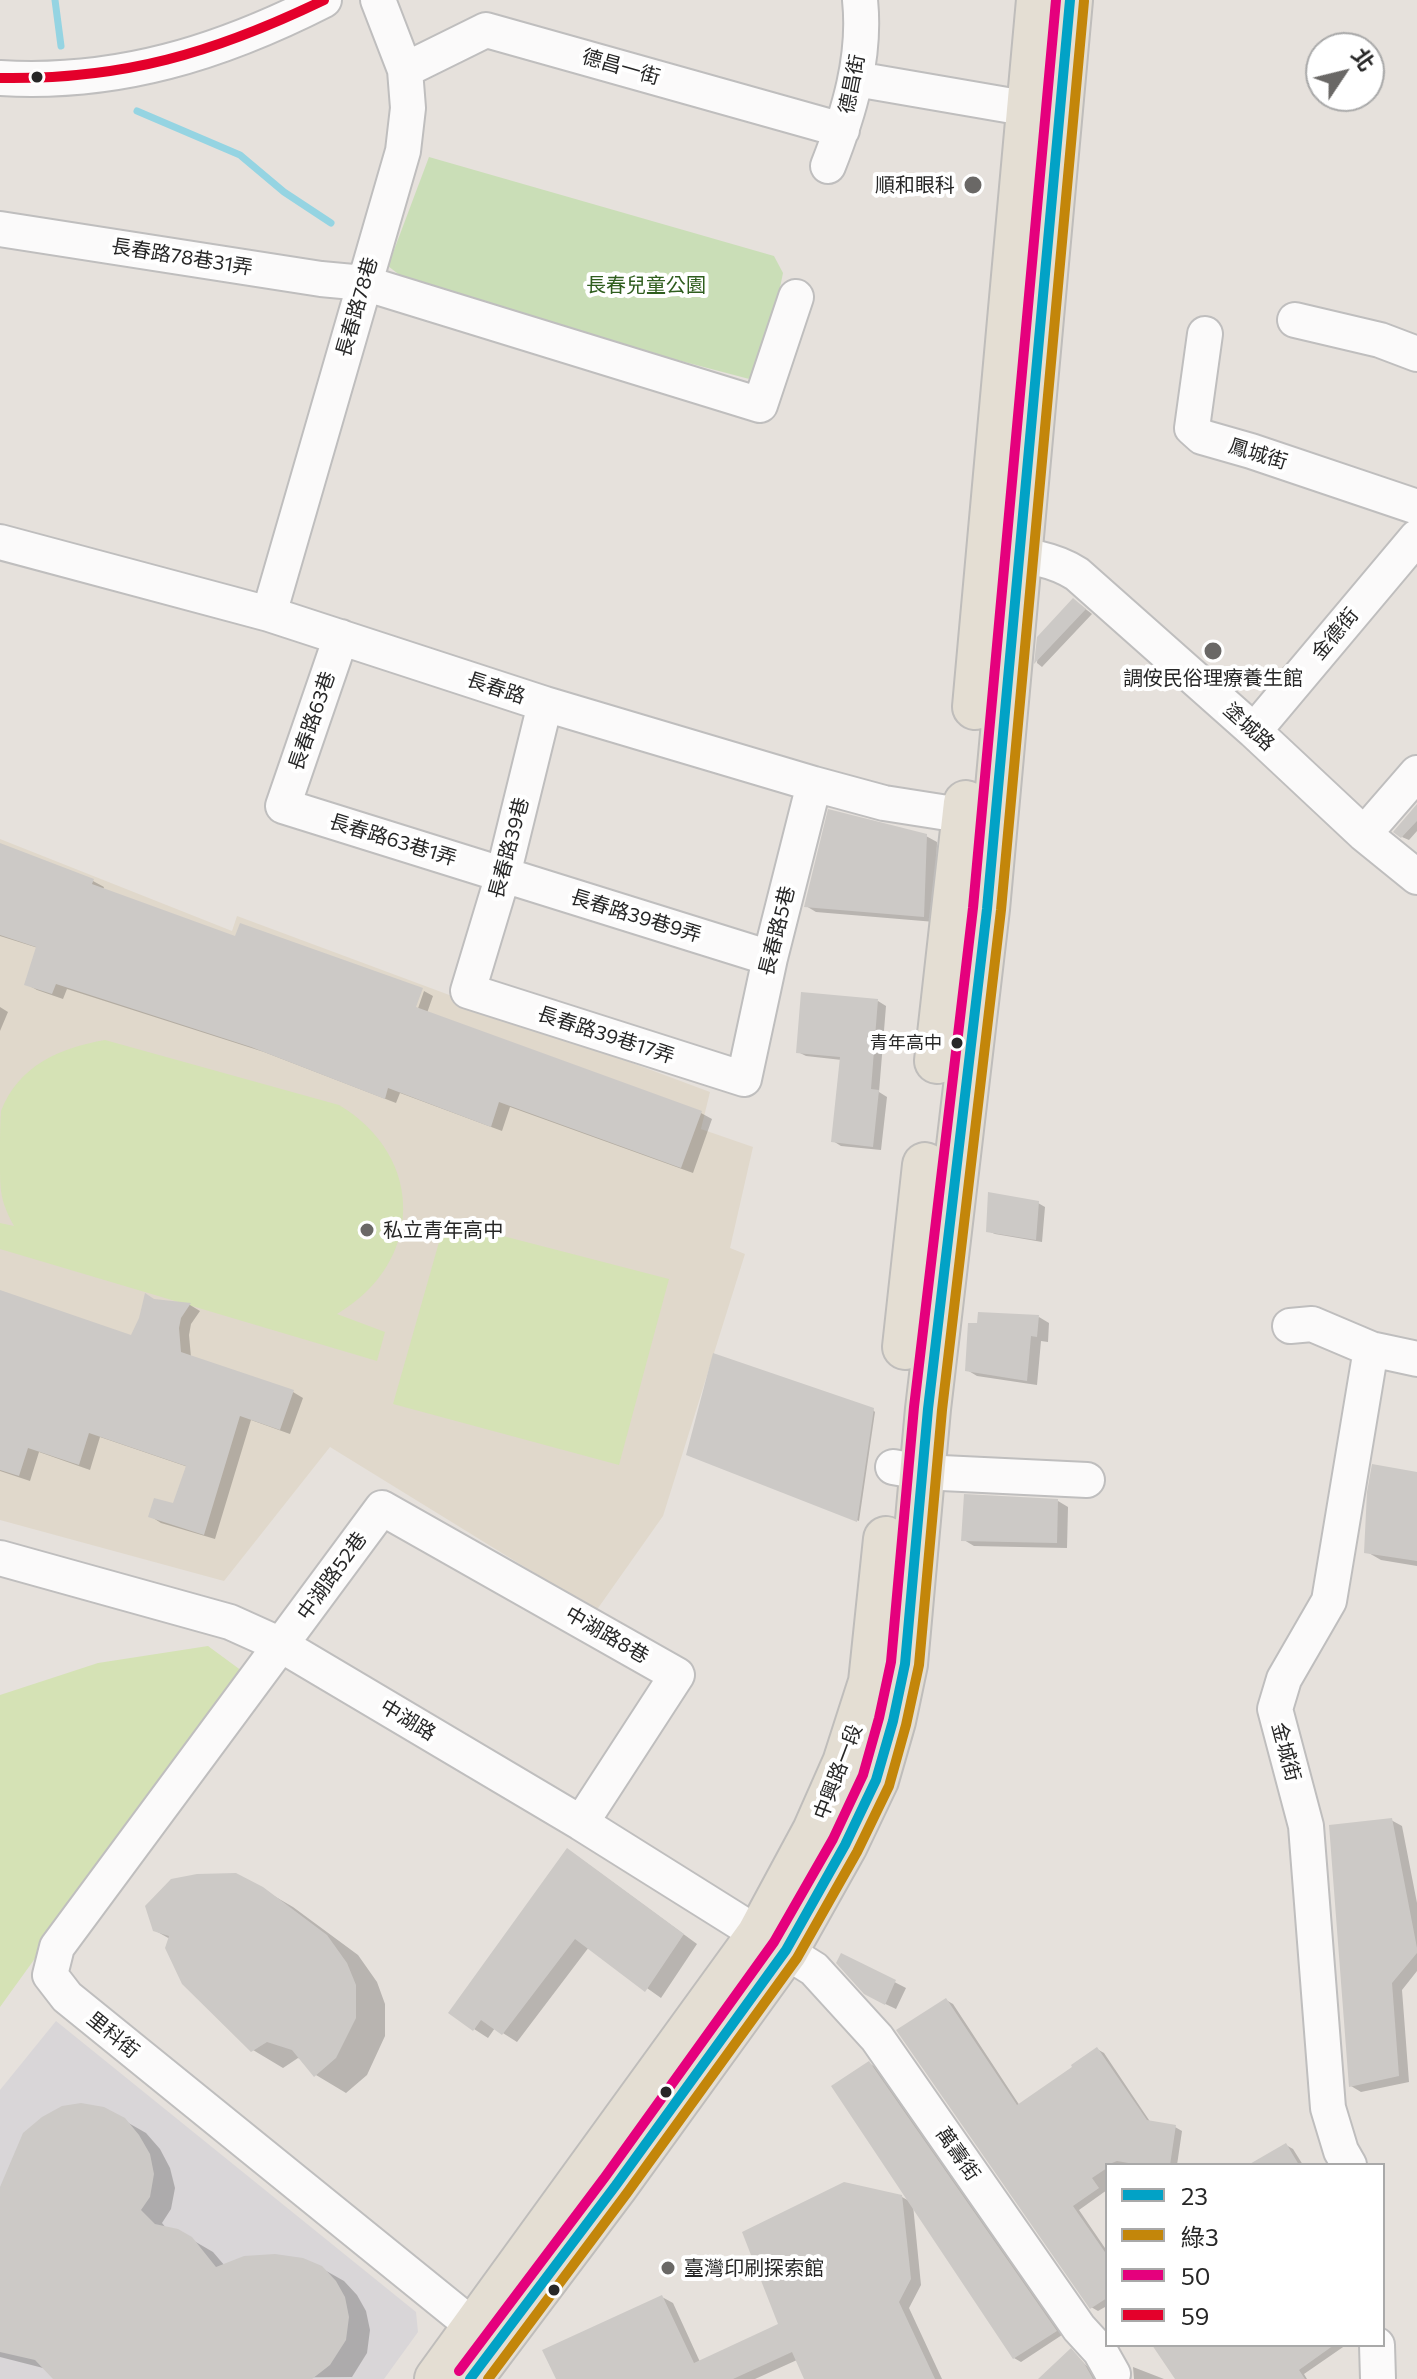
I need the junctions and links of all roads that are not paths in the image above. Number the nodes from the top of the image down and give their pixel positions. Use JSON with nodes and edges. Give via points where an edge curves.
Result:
{"nodes":[{"id":1,"x":324,"y":0,"type":"edge"},
{"id":2,"x":378,"y":0,"type":"edge"},
{"id":3,"x":860,"y":0,"type":"edge"},
{"id":4,"x":1039,"y":0,"type":"edge"},
{"id":5,"x":1070,"y":0,"type":"edge"},
{"id":6,"x":405,"y":70,"type":"junction"},
{"id":7,"x":0,"y":78,"type":"edge"},
{"id":8,"x":856,"y":79,"type":"junction"},
{"id":9,"x":1030,"y":109,"type":"junction"},
{"id":10,"x":842,"y":130,"type":"junction"},
{"id":11,"x":828,"y":166,"type":"dead end"},
{"id":12,"x":0,"y":229,"type":"edge"},
{"id":13,"x":364,"y":283,"type":"junction"},
{"id":14,"x":796,"y":297,"type":"dead end"},
{"id":15,"x":1295,"y":320,"type":"dead end"},
{"id":16,"x":1205,"y":334,"type":"dead end"},
{"id":17,"x":1417,"y":354,"type":"edge"},
{"id":18,"x":1417,"y":507,"type":"edge"},
{"id":19,"x":1417,"y":537,"type":"edge"},
{"id":20,"x":0,"y":542,"type":"edge"},
{"id":21,"x":1005,"y":554,"type":"junction"},
{"id":22,"x":269,"y":614,"type":"junction"},
{"id":23,"x":341,"y":637,"type":"junction"},
{"id":24,"x":545,"y":704,"type":"junction"},
{"id":25,"x":1254,"y":731,"type":"junction"},
{"id":26,"x":1417,"y":773,"type":"edge"},
{"id":27,"x":814,"y":784,"type":"junction"},
{"id":28,"x":283,"y":806,"type":"joint"},
{"id":29,"x":980,"y":818,"type":"junction"},
{"id":30,"x":1364,"y":834,"type":"junction"},
{"id":31,"x":503,"y":875,"type":"junction"},
{"id":32,"x":1417,"y":877,"type":"edge"},
{"id":33,"x":770,"y":958,"type":"junction"},
{"id":34,"x":468,"y":991,"type":"joint"},
{"id":35,"x":744,"y":1079,"type":"joint"},
{"id":36,"x":1290,"y":1326,"type":"dead end"},
{"id":37,"x":1371,"y":1349,"type":"junction"},
{"id":38,"x":1417,"y":1359,"type":"edge"},
{"id":39,"x":907,"y":1469,"type":"junction"},
{"id":40,"x":1087,"y":1480,"type":"dead end"},
{"id":41,"x":382,"y":1508,"type":"joint"},
{"id":42,"x":0,"y":1558,"type":"edge"},
{"id":43,"x":281,"y":1645,"type":"junction"},
{"id":44,"x":581,"y":1823,"type":"junction"},
{"id":45,"x":772,"y":1942,"type":"junction"},
{"id":46,"x":1348,"y":2163,"type":"edge"},
{"id":47,"x":1377,"y":2347,"type":"edge"},
{"id":48,"x":480,"y":2351,"type":"edge"},
{"id":49,"x":1113,"y":2374,"type":"dead end"},
{"id":50,"x":437,"y":2379,"type":"edge"},
{"id":51,"x":1378,"y":2379,"type":"edge"}],
"edges":[{"from":1,"to":7,"type":"street","via":[[220,46],[133,71],[42,80]]},
{"from":2,"to":6,"type":"street","name":"長春路78巷"},
{"from":3,"to":8,"type":"street","name":"德昌街"},
{"from":4,"to":9,"type":"main road","name":"中興路一段"},
{"from":5,"to":21,"type":"main road","name":"中興路一段"},
{"from":6,"to":10,"type":"street","name":"德昌一街","via":[[486,30]]},
{"from":6,"to":13,"type":"street","name":"長春路78巷","via":[[403,151]]},
{"from":8,"to":9,"type":"street"},
{"from":8,"to":10,"type":"street","name":"德昌街"},
{"from":9,"to":21,"type":"main road","name":"中興路一段","via":[[995,472]]},
{"from":10,"to":11,"type":"street","name":"德昌街"},
{"from":12,"to":13,"type":"street","name":"長春路78巷31弄"},
{"from":13,"to":14,"type":"street","name":"長春路78巷31弄","via":[[760,405]]},
{"from":13,"to":22,"type":"street","name":"長春路78巷"},
{"from":15,"to":17,"type":"street"},
{"from":16,"to":18,"type":"street","name":"鳳城街","via":[[1192,428],[1202,437]]},
{"from":19,"to":25,"type":"street","name":"金德街"},
{"from":20,"to":22,"type":"street","name":"長春路"},
{"from":21,"to":25,"type":"street","name":"塗城路","via":[[1062,564],[1077,574]]},
{"from":21,"to":29,"type":"main road","name":"中興路一段"},
{"from":22,"to":23,"type":"street","name":"長春路"},
{"from":23,"to":24,"type":"street","name":"長春路"},
{"from":23,"to":28,"type":"street","name":"長春路63巷"},
{"from":24,"to":27,"type":"street","name":"長春路"},
{"from":24,"to":31,"type":"street","name":"長春路39巷"},
{"from":25,"to":30,"type":"street","name":"塗城路"},
{"from":26,"to":30,"type":"street"},
{"from":27,"to":29,"type":"street","name":"長春路","via":[[884,803]]},
{"from":27,"to":33,"type":"street","name":"長春路5巷"},
{"from":28,"to":31,"type":"street","name":"長春路63巷1弄"},
{"from":29,"to":39,"type":"main road","name":"中興路一段","via":[[987,909]]},
{"from":30,"to":32,"type":"street","name":"塗城路"},
{"from":31,"to":33,"type":"street","name":"長春路39巷9弄"},
{"from":31,"to":34,"type":"street","name":"長春路39巷"},
{"from":33,"to":35,"type":"street","name":"長春路5巷"},
{"from":34,"to":35,"type":"street","name":"長春路39巷17弄"},
{"from":36,"to":37,"type":"street","via":[[1312,1324]]},
{"from":37,"to":38,"type":"street"},
{"from":37,"to":46,"type":"street","name":"金城街","via":[[1329,1601],[1284,1679],[1275,1709],[1306,1826],[1328,2108]]},
{"from":39,"to":40,"type":"street"},
{"from":39,"to":45,"type":"main road","name":"中興路一段","via":[[905,1664],[893,1721],[876,1780],[845,1845]]},
{"from":41,"to":43,"type":"street","name":"中湖路52巷"},
{"from":41,"to":44,"type":"street","name":"中湖路8巷","via":[[677,1675]]},
{"from":42,"to":43,"type":"street","name":"中湖路","via":[[230,1622]]},
{"from":43,"to":44,"type":"street","name":"中湖路"},
{"from":43,"to":48,"type":"street","name":"里科街","via":[[57,1947],[50,1975],[67,1997]]},
{"from":44,"to":45,"type":"street","name":"中湖路"},
{"from":45,"to":48,"type":"main road","name":"中興路一段"},
{"from":45,"to":49,"type":"street","name":"萬壽街","via":[[814,1969],[877,2038]]},
{"from":47,"to":51,"type":"street"},
{"from":48,"to":50,"type":"main road","name":"中興路一段"}]}
